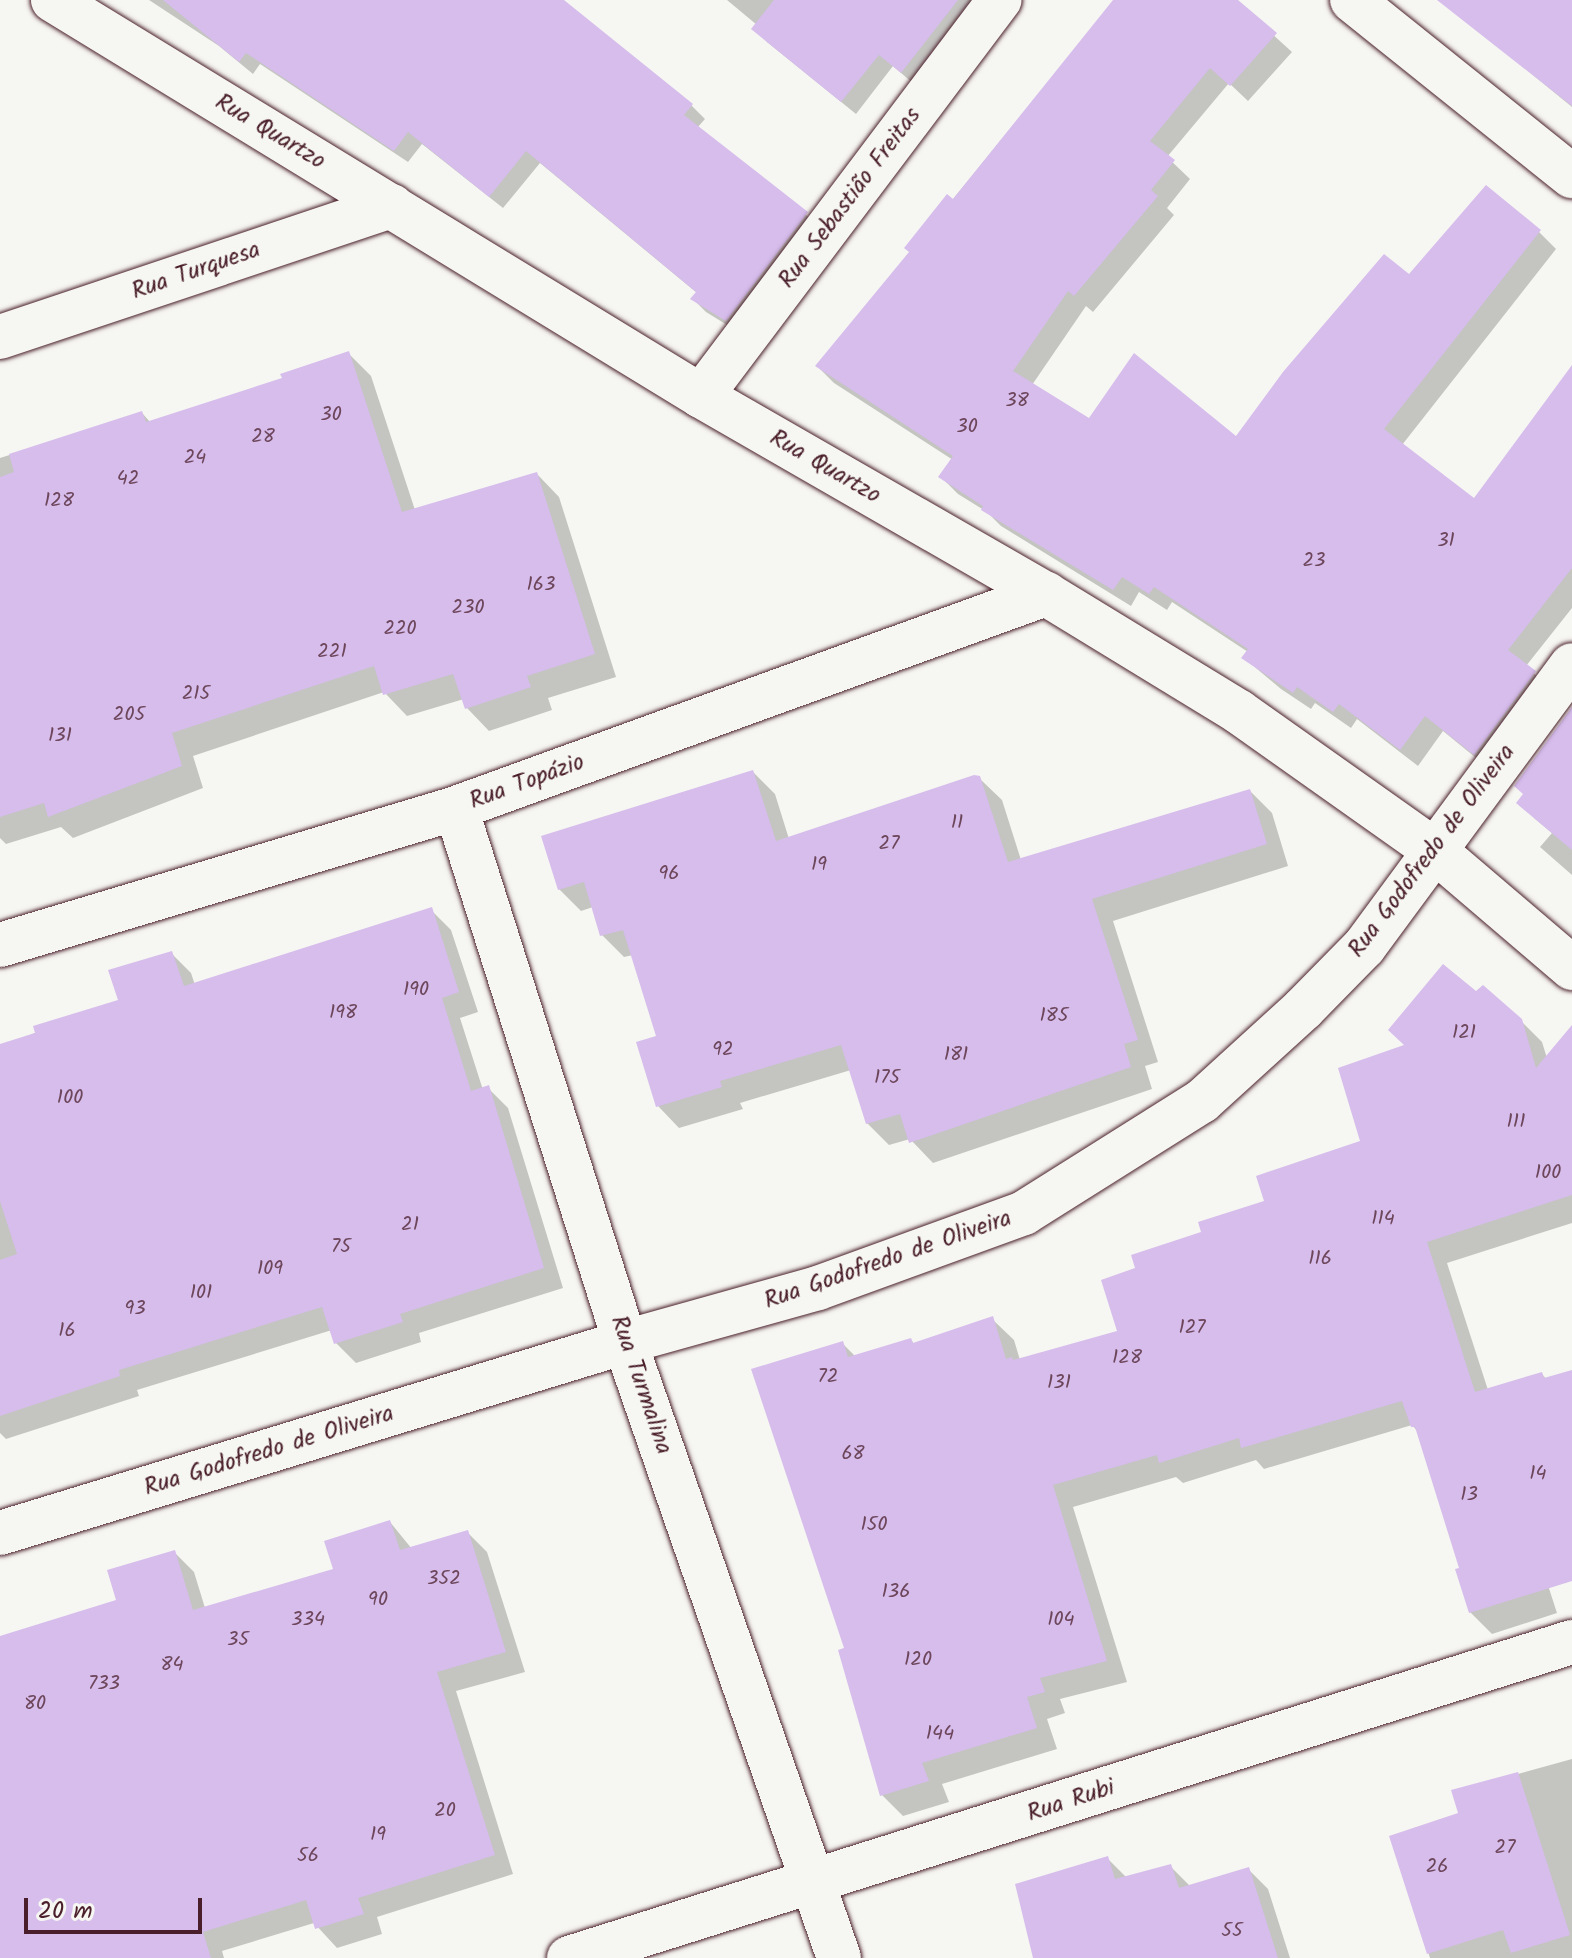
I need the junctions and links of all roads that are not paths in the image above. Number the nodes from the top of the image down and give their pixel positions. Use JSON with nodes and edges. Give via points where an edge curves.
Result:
{"nodes":[{"id":1,"x":53,"y":0,"type":"edge"},
{"id":2,"x":999,"y":0,"type":"edge"},
{"id":3,"x":1352,"y":0,"type":"edge"},
{"id":4,"x":1572,"y":176,"type":"edge"},
{"id":5,"x":392,"y":206,"type":"junction"},
{"id":6,"x":0,"y":337,"type":"edge"},
{"id":7,"x":701,"y":396,"type":"junction"},
{"id":8,"x":1046,"y":594,"type":"junction"},
{"id":9,"x":1572,"y":665,"type":"edge"},
{"id":10,"x":456,"y":808,"type":"junction"},
{"id":11,"x":1434,"y":850,"type":"junction"},
{"id":12,"x":0,"y":945,"type":"edge"},
{"id":13,"x":1572,"y":968,"type":"edge"},
{"id":14,"x":625,"y":1342,"type":"junction"},
{"id":15,"x":0,"y":1533,"type":"edge"},
{"id":16,"x":1572,"y":1642,"type":"edge"},
{"id":17,"x":814,"y":1883,"type":"junction"},
{"id":18,"x":569,"y":1958,"type":"edge"},
{"id":19,"x":839,"y":1958,"type":"edge"}],
"edges":[{"from":1,"to":5,"type":"street","name":"Rua Quartzo"},
{"from":2,"to":7,"type":"street","name":"Rua Sebastião Freitas"},
{"from":3,"to":4,"type":"street"},
{"from":5,"to":6,"type":"street","name":"Rua Turquesa"},
{"from":5,"to":7,"type":"street","name":"Rua Quartzo"},
{"from":7,"to":8,"type":"street","name":"Rua Quartzo"},
{"from":8,"to":10,"type":"street","name":"Rua Topázio"},
{"from":8,"to":11,"type":"street","name":"Rua Quartzo","via":[[1239,712]]},
{"from":9,"to":11,"type":"street","name":"Rua Godofredo de Oliveira"},
{"from":10,"to":12,"type":"street","name":"Rua Topázio"},
{"from":10,"to":14,"type":"street","name":"Rua Turmalina"},
{"from":11,"to":13,"type":"street","name":"Rua Quartzo"},
{"from":11,"to":14,"type":"street","name":"Rua Godofredo de Oliveira","via":[[1364,947],[1303,1009],[1202,1101],[1115,1159],[1024,1213],[818,1288]]},
{"from":14,"to":15,"type":"street","name":"Rua Godofredo de Oliveira"},
{"from":14,"to":17,"type":"street","name":"Rua Turmalina"},
{"from":16,"to":17,"type":"street","name":"Rua Rubi"},
{"from":17,"to":18,"type":"street","name":"Rua Rubi"},
{"from":17,"to":19,"type":"street","name":"Rua Turmalina"}]}
